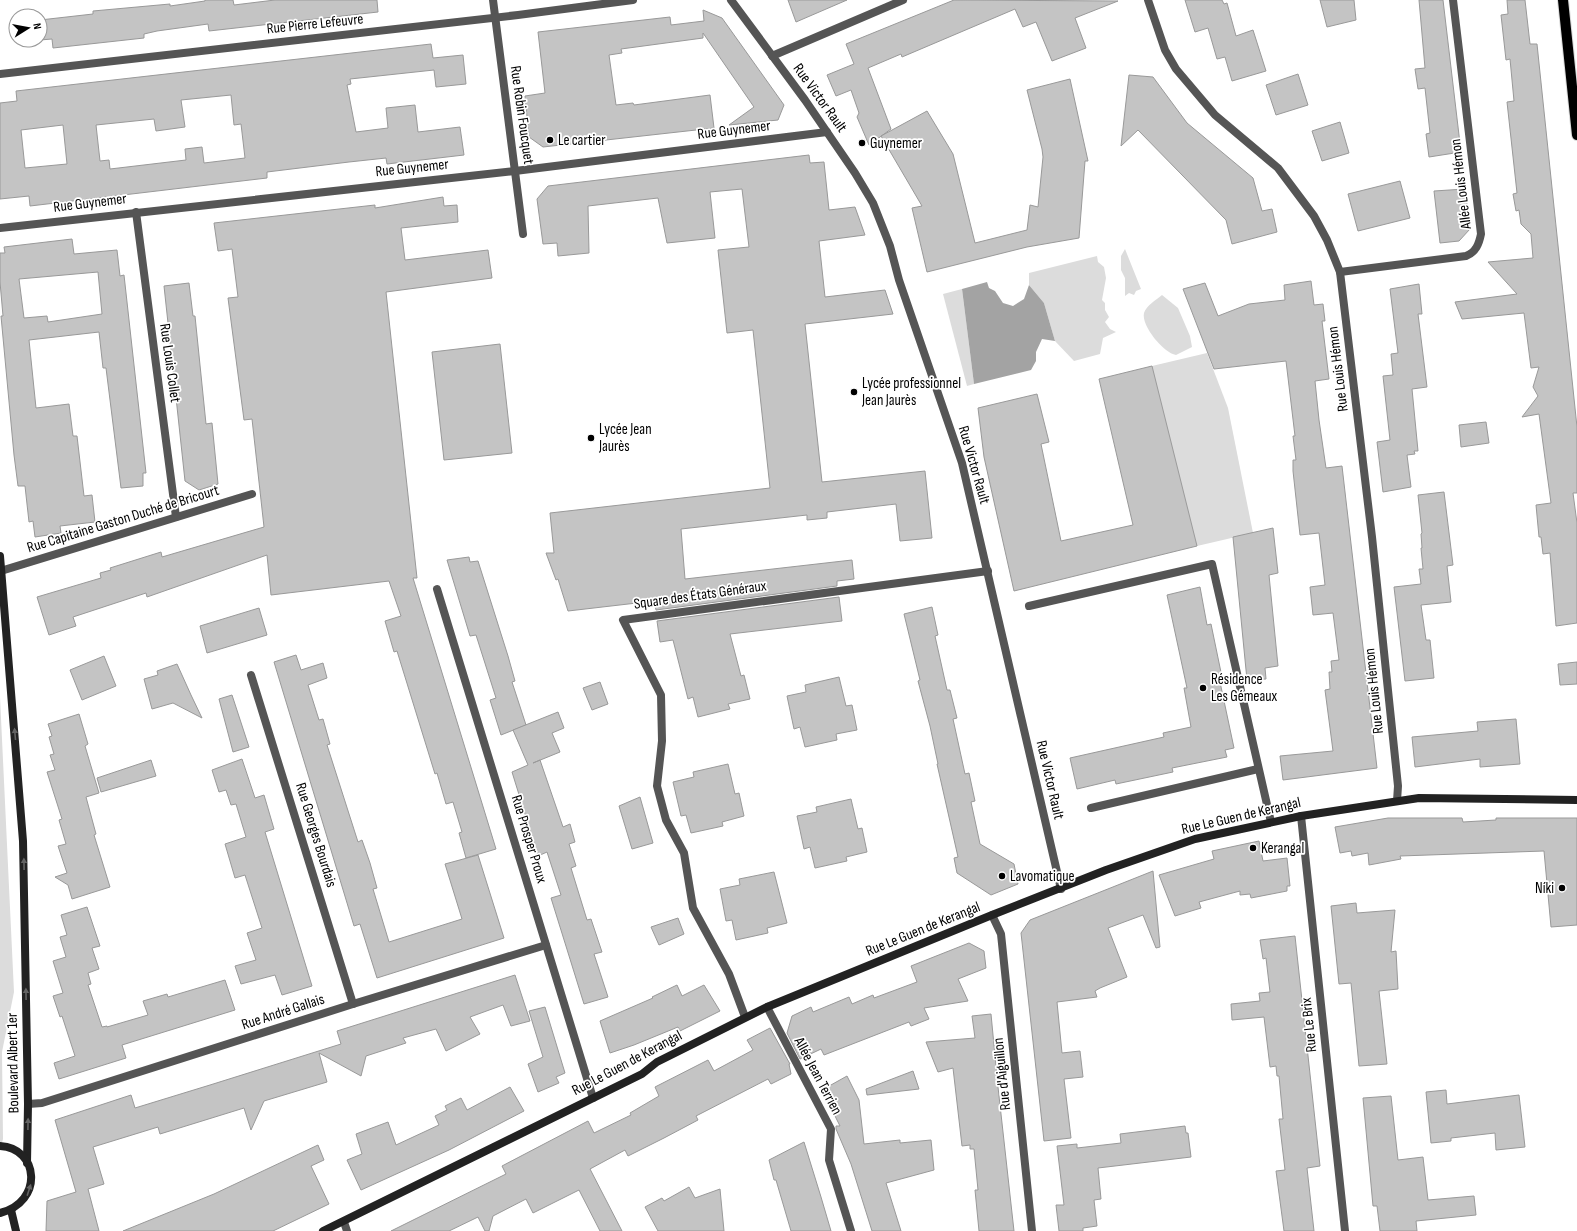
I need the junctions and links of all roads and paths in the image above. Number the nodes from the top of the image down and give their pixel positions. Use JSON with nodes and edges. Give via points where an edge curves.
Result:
{"nodes":[{"id":1,"x":493,"y":0,"type":"edge"},
{"id":2,"x":633,"y":0,"type":"edge"},
{"id":3,"x":730,"y":0,"type":"edge"},
{"id":4,"x":903,"y":0,"type":"edge"},
{"id":5,"x":1148,"y":0,"type":"edge"},
{"id":6,"x":1453,"y":0,"type":"edge"},
{"id":7,"x":1563,"y":0,"type":"edge"},
{"id":8,"x":496,"y":18,"type":"junction"},
{"id":9,"x":772,"y":56,"type":"junction"},
{"id":10,"x":0,"y":74,"type":"edge"},
{"id":11,"x":827,"y":132,"type":"junction"},
{"id":12,"x":1577,"y":135,"type":"edge"},
{"id":13,"x":515,"y":171,"type":"junction"},
{"id":14,"x":136,"y":212,"type":"junction"},
{"id":15,"x":0,"y":228,"type":"edge"},
{"id":16,"x":523,"y":234,"type":"dead end"},
{"id":17,"x":1340,"y":272,"type":"junction"},
{"id":18,"x":252,"y":494,"type":"dead end"},
{"id":19,"x":176,"y":518,"type":"junction"},
{"id":20,"x":0,"y":556,"type":"edge"},
{"id":21,"x":2,"y":571,"type":"junction"},
{"id":22,"x":988,"y":571,"type":"junction"},
{"id":23,"x":437,"y":589,"type":"dead end"},
{"id":24,"x":1029,"y":606,"type":"dead end"},
{"id":25,"x":251,"y":674,"type":"dead end"},
{"id":26,"x":1258,"y":769,"type":"junction"},
{"id":27,"x":1577,"y":800,"type":"edge"},
{"id":28,"x":1397,"y":801,"type":"junction"},
{"id":29,"x":1091,"y":808,"type":"dead end"},
{"id":30,"x":1301,"y":816,"type":"junction"},
{"id":31,"x":1271,"y":822,"type":"junction"},
{"id":32,"x":1061,"y":888,"type":"junction"},
{"id":33,"x":992,"y":915,"type":"junction"},
{"id":34,"x":546,"y":945,"type":"junction"},
{"id":35,"x":353,"y":1004,"type":"junction"},
{"id":36,"x":767,"y":1007,"type":"junction"},
{"id":37,"x":745,"y":1017,"type":"junction"},
{"id":38,"x":593,"y":1098,"type":"junction"},
{"id":39,"x":28,"y":1104,"type":"junction"},
{"id":40,"x":0,"y":1146,"type":"edge"},
{"id":41,"x":27,"y":1163,"type":"junction"},
{"id":42,"x":11,"y":1210,"type":"junction"},
{"id":43,"x":0,"y":1213,"type":"edge"},
{"id":44,"x":344,"y":1222,"type":"junction"},
{"id":45,"x":16,"y":1231,"type":"edge"},
{"id":46,"x":323,"y":1231,"type":"edge"},
{"id":47,"x":347,"y":1231,"type":"edge"},
{"id":48,"x":850,"y":1231,"type":"edge"},
{"id":49,"x":1032,"y":1231,"type":"edge"},
{"id":50,"x":1345,"y":1231,"type":"edge"}],
"edges":[{"from":1,"to":8,"type":"street","name":"Rue Robin Foucquet"},
{"from":2,"to":8,"type":"street","name":"Rue Pierre Lefeuvre"},
{"from":3,"to":9,"type":"street","name":"Rue Victor Rault"},
{"from":4,"to":9,"type":"street"},
{"from":5,"to":17,"type":"street","name":"Rue Louis Hémon","via":[[1165,50],[1176,69],[1216,115],[1278,168],[1314,216]]},
{"from":6,"to":17,"type":"street","name":"Allée Louis Hémon","via":[[1480,242],[1472,254],[1466,256]]},
{"from":7,"to":12,"type":"main road"},
{"from":8,"to":10,"type":"street","name":"Rue Pierre Lefeuvre"},
{"from":8,"to":13,"type":"street","name":"Rue Robin Foucquet"},
{"from":9,"to":11,"type":"street","name":"Rue Victor Rault"},
{"from":11,"to":13,"type":"street","name":"Rue Guynemer"},
{"from":11,"to":22,"type":"street","name":"Rue Victor Rault","via":[[873,203],[890,246],[899,280],[962,463]]},
{"from":13,"to":14,"type":"street","name":"Rue Guynemer"},
{"from":13,"to":16,"type":"street","name":"Rue Robin Foucquet"},
{"from":14,"to":15,"type":"street","name":"Rue Guynemer"},
{"from":14,"to":19,"type":"street","name":"Rue Louis Collet"},
{"from":17,"to":28,"type":"street","name":"Rue Louis Hémon","via":[[1372,537],[1398,786]]},
{"from":18,"to":19,"type":"street","name":"Rue Capitaine Gaston Duché de Bricourt"},
{"from":19,"to":21,"type":"street","name":"Rue Capitaine Gaston Duché de Bricourt"},
{"from":20,"to":21,"type":"street","name":"Boulevard Albert 1er"},
{"from":39,"to":21,"type":"street","name":"Boulevard Albert 1er","one_way":true,"via":[[23,841]]},
{"from":22,"to":32,"type":"street","name":"Rue Victor Rault"},
{"from":22,"to":37,"type":"street","name":"Square des États Généraux","via":[[623,620],[662,695],[662,741],[657,786],[666,820],[684,854],[693,908],[729,974]]},
{"from":23,"to":34,"type":"street","name":"Rue Prosper Proux"},
{"from":24,"to":26,"type":"street","via":[[1212,564]]},
{"from":25,"to":35,"type":"street","name":"Rue Georges Bourdais"},
{"from":26,"to":29,"type":"street"},
{"from":26,"to":31,"type":"street"},
{"from":27,"to":28,"type":"street","name":"Rue Le Guen de Kerangal","via":[[1419,798]]},
{"from":28,"to":30,"type":"street","name":"Rue Le Guen de Kerangal"},
{"from":30,"to":31,"type":"street","name":"Rue Le Guen de Kerangal"},
{"from":30,"to":50,"type":"street","name":"Rue Le Brix"},
{"from":31,"to":32,"type":"street","name":"Rue Le Guen de Kerangal","via":[[1195,839]]},
{"from":32,"to":33,"type":"street","name":"Rue Le Guen de Kerangal"},
{"from":33,"to":36,"type":"street","name":"Rue Le Guen de Kerangal"},
{"from":33,"to":49,"type":"street","name":"Rue d'Aiguillon","via":[[1001,934]]},
{"from":34,"to":35,"type":"street","name":"Rue André Gallais"},
{"from":34,"to":38,"type":"street","name":"Rue Prosper Proux"},
{"from":35,"to":39,"type":"street","name":"Rue André Gallais","via":[[42,1104]]},
{"from":36,"to":37,"type":"street","name":"Rue Le Guen de Kerangal"},
{"from":36,"to":48,"type":"street","name":"Allée Jean Terrien","via":[[831,1129],[829,1160]]},
{"from":37,"to":38,"type":"street","name":"Rue Le Guen de Kerangal"},
{"from":38,"to":44,"type":"street","name":"Rue Le Guen de Kerangal"},
{"from":41,"to":39,"type":"street","name":"Boulevard Albert 1er","one_way":true},
{"from":40,"to":41,"type":"street","via":[[12,1149]]},
{"from":42,"to":41,"type":"street","name":"Boulevard Albert 1er","one_way":true,"via":[[26,1197],[30,1188],[30,1171]]},
{"from":42,"to":43,"type":"street","name":"Boulevard Albert 1er"},
{"from":42,"to":45,"type":"street"},
{"from":44,"to":46,"type":"street","name":"Rue Le Guen de Kerangal"},
{"from":44,"to":47,"type":"street"}]}
